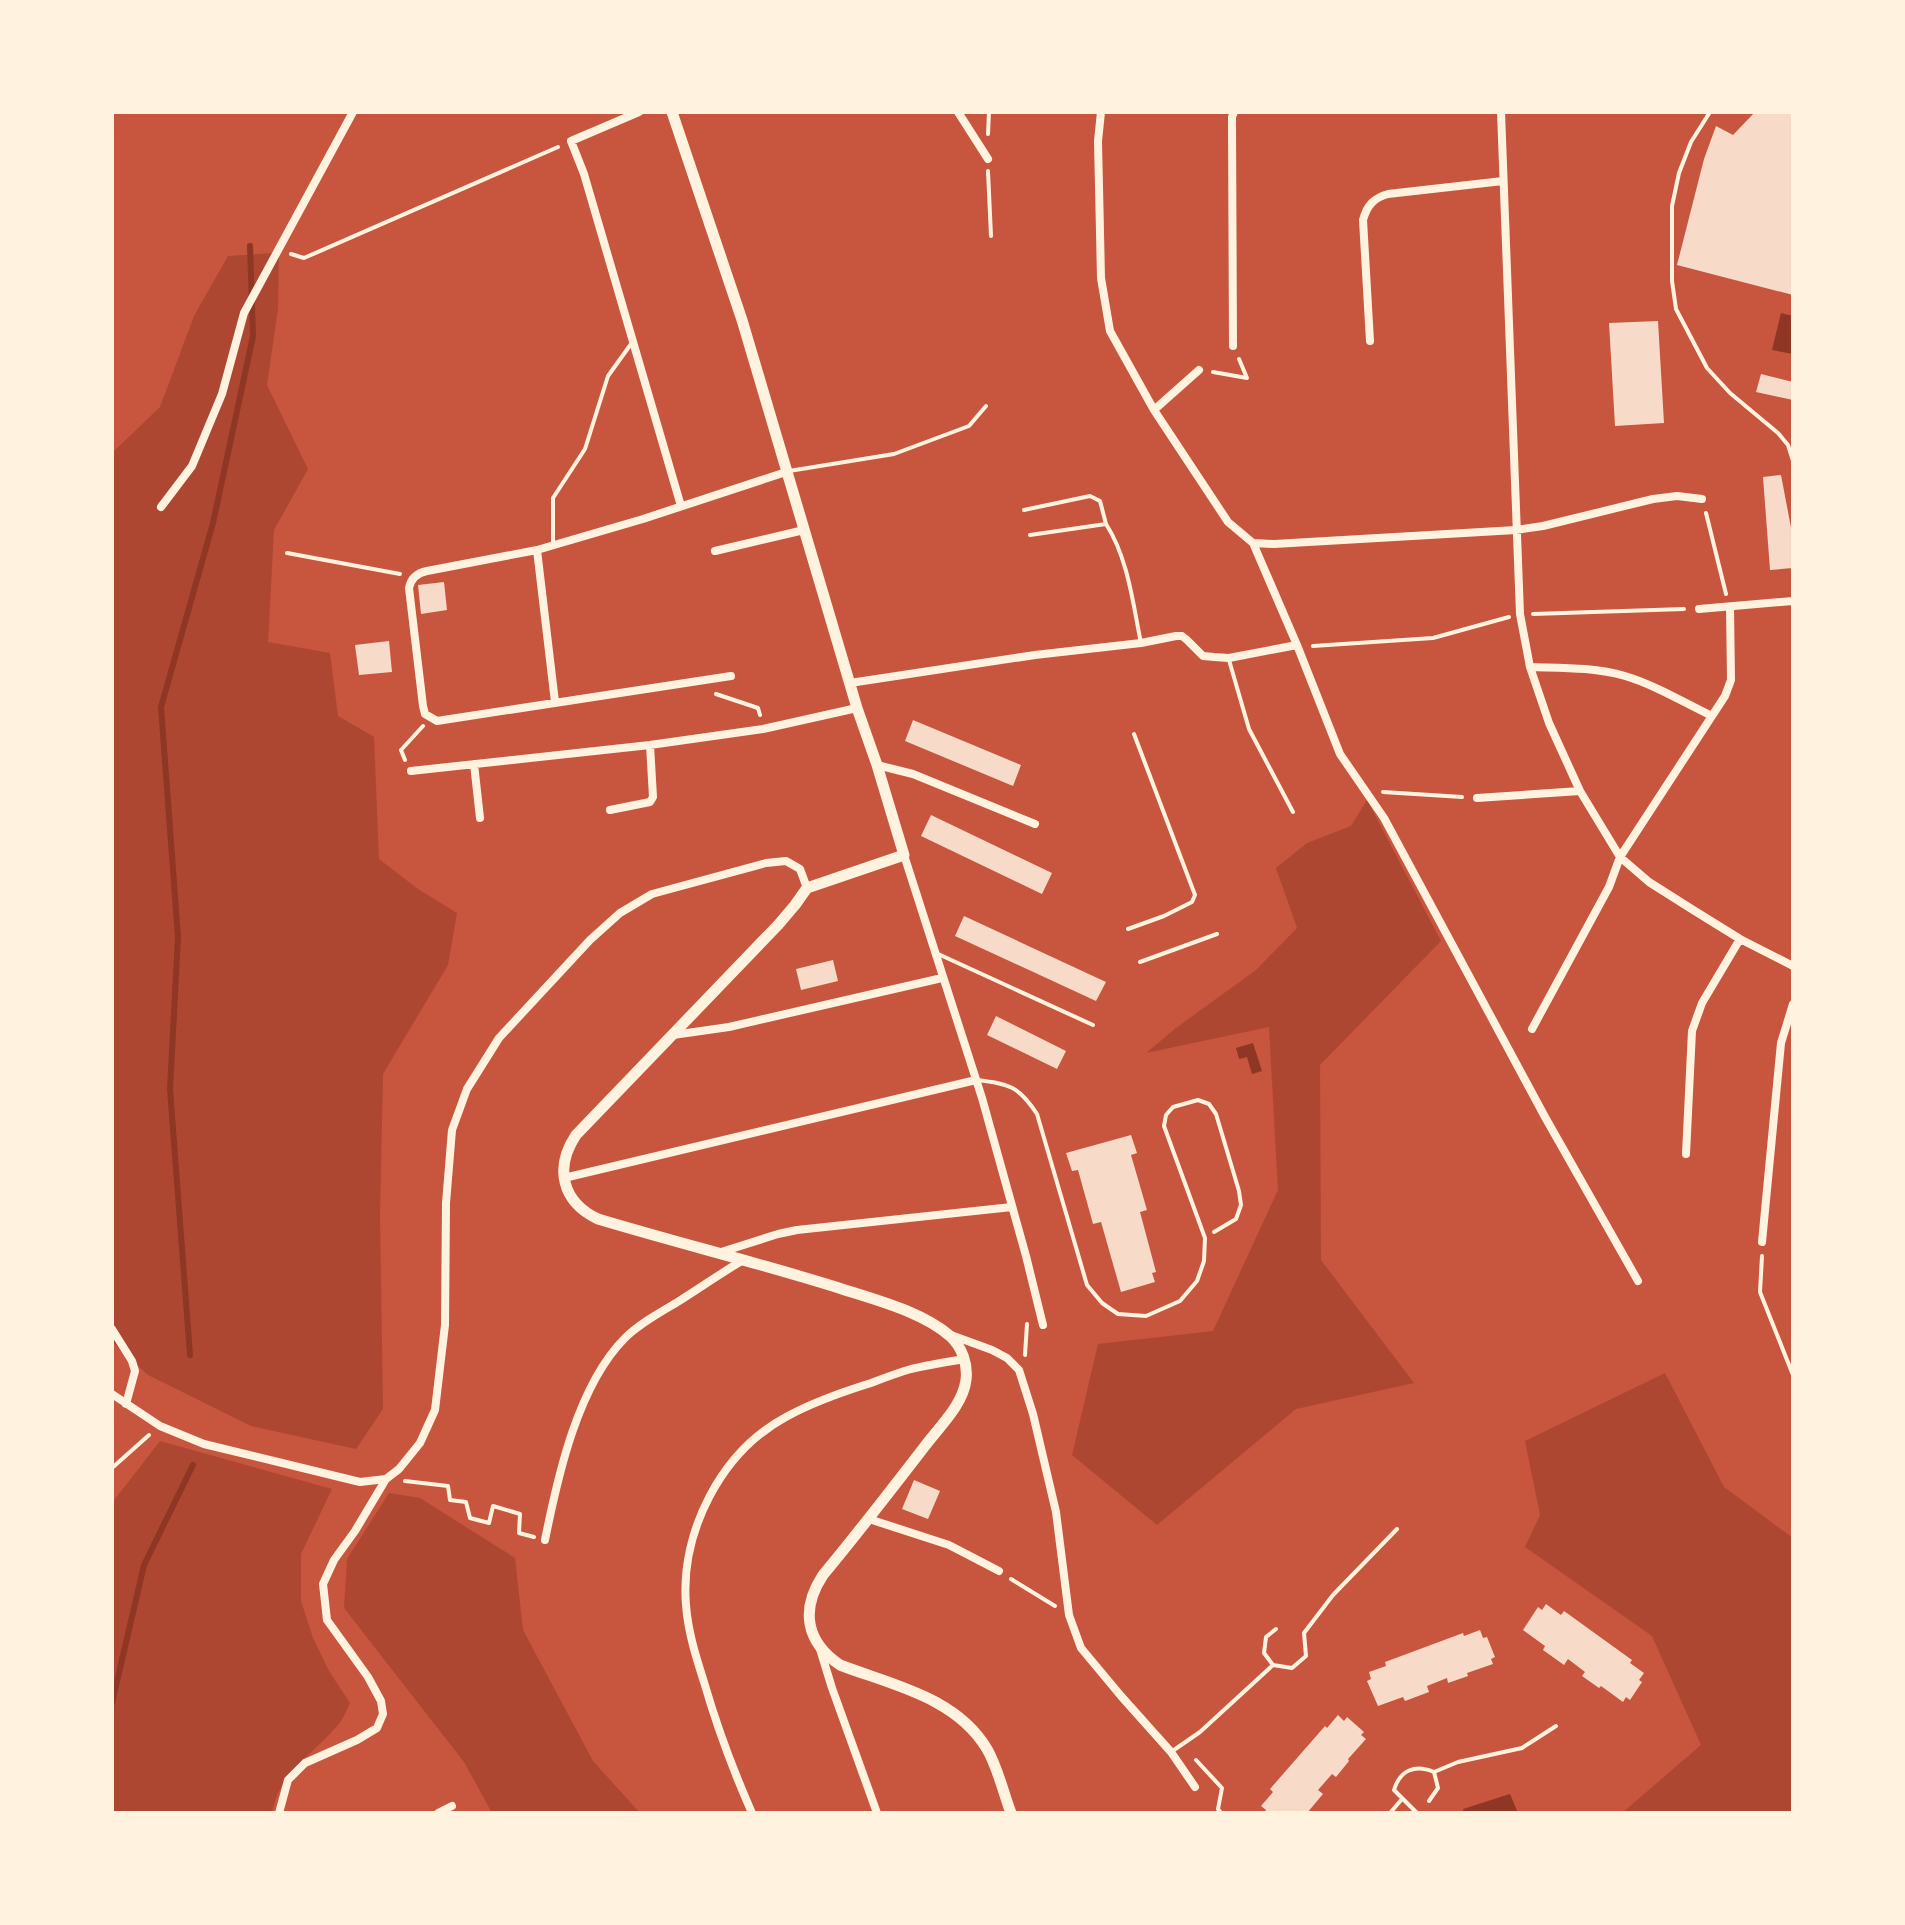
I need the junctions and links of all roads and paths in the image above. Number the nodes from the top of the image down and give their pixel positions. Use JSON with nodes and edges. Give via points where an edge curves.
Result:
{"nodes":[{"id":1,"x":353,"y":112,"type":"edge"},
{"id":2,"x":639,"y":112,"type":"edge"},
{"id":3,"x":672,"y":112,"type":"edge"},
{"id":4,"x":958,"y":112,"type":"edge"},
{"id":5,"x":1101,"y":112,"type":"edge"},
{"id":6,"x":1234,"y":112,"type":"edge"},
{"id":7,"x":1501,"y":112,"type":"edge"},
{"id":8,"x":1710,"y":112,"type":"edge"},
{"id":9,"x":571,"y":141,"type":"junction"},
{"id":10,"x":988,"y":159,"type":"dead end"},
{"id":11,"x":1503,"y":181,"type":"junction"},
{"id":12,"x":279,"y":250,"type":"junction"},
{"id":13,"x":1370,"y":341,"type":"dead end"},
{"id":14,"x":633,"y":342,"type":"junction"},
{"id":15,"x":1233,"y":346,"type":"joint"},
{"id":16,"x":1199,"y":370,"type":"joint"},
{"id":17,"x":986,"y":406,"type":"dead end"},
{"id":18,"x":1154,"y":410,"type":"junction"},
{"id":19,"x":1793,"y":461,"type":"edge"},
{"id":20,"x":786,"y":472,"type":"junction"},
{"id":21,"x":1702,"y":499,"type":"joint"},
{"id":22,"x":681,"y":506,"type":"junction"},
{"id":23,"x":161,"y":507,"type":"dead end"},
{"id":24,"x":1024,"y":510,"type":"dead end"},
{"id":25,"x":1106,"y":524,"type":"junction"},
{"id":26,"x":804,"y":530,"type":"junction"},
{"id":27,"x":1516,"y":530,"type":"junction"},
{"id":28,"x":1030,"y":535,"type":"dead end"},
{"id":29,"x":1253,"y":543,"type":"junction"},
{"id":30,"x":553,"y":545,"type":"junction"},
{"id":31,"x":537,"y":550,"type":"junction"},
{"id":32,"x":715,"y":551,"type":"dead end"},
{"id":33,"x":287,"y":553,"type":"dead end"},
{"id":34,"x":414,"y":577,"type":"junction"},
{"id":35,"x":1793,"y":601,"type":"edge"},
{"id":36,"x":1730,"y":607,"type":"junction"},
{"id":37,"x":1699,"y":609,"type":"joint"},
{"id":38,"x":1520,"y":614,"type":"junction"},
{"id":39,"x":1141,"y":643,"type":"junction"},
{"id":40,"x":1297,"y":645,"type":"junction"},
{"id":41,"x":1229,"y":658,"type":"junction"},
{"id":42,"x":1530,"y":667,"type":"junction"},
{"id":43,"x":731,"y":676,"type":"dead end"},
{"id":44,"x":693,"y":683,"type":"junction"},
{"id":45,"x":850,"y":683,"type":"junction"},
{"id":46,"x":555,"y":702,"type":"junction"},
{"id":47,"x":857,"y":708,"type":"junction"},
{"id":48,"x":1712,"y":716,"type":"junction"},
{"id":49,"x":430,"y":719,"type":"junction"},
{"id":50,"x":763,"y":729,"type":"junction"},
{"id":51,"x":1134,"y":734,"type":"dead end"},
{"id":52,"x":650,"y":745,"type":"junction"},
{"id":53,"x":474,"y":764,"type":"junction"},
{"id":54,"x":877,"y":765,"type":"junction"},
{"id":55,"x":411,"y":771,"type":"joint"},
{"id":56,"x":1365,"y":791,"type":"junction"},
{"id":57,"x":1580,"y":791,"type":"junction"},
{"id":58,"x":1477,"y":798,"type":"joint"},
{"id":59,"x":610,"y":810,"type":"dead end"},
{"id":60,"x":1293,"y":812,"type":"dead end"},
{"id":61,"x":480,"y":818,"type":"dead end"},
{"id":62,"x":1035,"y":824,"type":"dead end"},
{"id":63,"x":904,"y":855,"type":"junction"},
{"id":64,"x":1620,"y":857,"type":"junction"},
{"id":65,"x":807,"y":888,"type":"junction"},
{"id":66,"x":1128,"y":929,"type":"dead end"},
{"id":67,"x":1217,"y":934,"type":"dead end"},
{"id":68,"x":1740,"y":939,"type":"junction"},
{"id":69,"x":935,"y":952,"type":"junction"},
{"id":70,"x":1140,"y":962,"type":"dead end"},
{"id":71,"x":1793,"y":966,"type":"edge"},
{"id":72,"x":942,"y":978,"type":"junction"},
{"id":73,"x":1793,"y":1004,"type":"edge"},
{"id":74,"x":1093,"y":1025,"type":"dead end"},
{"id":75,"x":1532,"y":1029,"type":"dead end"},
{"id":76,"x":673,"y":1035,"type":"junction"},
{"id":77,"x":976,"y":1080,"type":"junction"},
{"id":78,"x":1686,"y":1154,"type":"dead end"},
{"id":79,"x":564,"y":1178,"type":"junction"},
{"id":80,"x":1012,"y":1207,"type":"junction"},
{"id":81,"x":1214,"y":1232,"type":"dead end"},
{"id":82,"x":1762,"y":1242,"type":"joint"},
{"id":83,"x":718,"y":1253,"type":"junction"},
{"id":84,"x":743,"y":1260,"type":"junction"},
{"id":85,"x":1638,"y":1281,"type":"dead end"},
{"id":86,"x":1043,"y":1325,"type":"dead end"},
{"id":87,"x":1026,"y":1326,"type":"dead end"},
{"id":88,"x":112,"y":1329,"type":"edge"},
{"id":89,"x":948,"y":1334,"type":"junction"},
{"id":90,"x":965,"y":1359,"type":"junction"},
{"id":91,"x":1019,"y":1370,"type":"junction"},
{"id":92,"x":1793,"y":1375,"type":"edge"},
{"id":93,"x":112,"y":1394,"type":"edge"},
{"id":94,"x":126,"y":1404,"type":"junction"},
{"id":95,"x":160,"y":1426,"type":"junction"},
{"id":96,"x":112,"y":1468,"type":"edge"},
{"id":97,"x":386,"y":1479,"type":"junction"},
{"id":98,"x":869,"y":1519,"type":"junction"},
{"id":99,"x":1397,"y":1529,"type":"dead end"},
{"id":100,"x":545,"y":1540,"type":"joint"},
{"id":101,"x":999,"y":1571,"type":"joint"},
{"id":102,"x":1069,"y":1615,"type":"junction"},
{"id":103,"x":1276,"y":1629,"type":"dead end"},
{"id":104,"x":820,"y":1648,"type":"junction"},
{"id":105,"x":1273,"y":1665,"type":"junction"},
{"id":106,"x":1556,"y":1726,"type":"dead end"},
{"id":107,"x":1171,"y":1752,"type":"junction"},
{"id":108,"x":1434,"y":1772,"type":"junction"},
{"id":109,"x":1195,"y":1787,"type":"dead end"},
{"id":110,"x":1402,"y":1799,"type":"junction"},
{"id":111,"x":1429,"y":1801,"type":"dead end"},
{"id":112,"x":452,"y":1806,"type":"dead end"},
{"id":113,"x":279,"y":1813,"type":"edge"},
{"id":114,"x":438,"y":1813,"type":"edge"},
{"id":115,"x":752,"y":1813,"type":"edge"},
{"id":116,"x":877,"y":1813,"type":"edge"},
{"id":117,"x":1011,"y":1813,"type":"edge"},
{"id":118,"x":1390,"y":1813,"type":"edge"},
{"id":119,"x":1417,"y":1813,"type":"edge"}],
"edges":[{"from":1,"to":12,"type":"street"},
{"from":2,"to":9,"type":"street"},
{"from":3,"to":20,"type":"street"},
{"from":4,"to":10,"type":"street"},
{"from":5,"to":18,"type":"street","via":[[1101,278],[1110,331]]},
{"from":6,"to":15,"type":"street"},
{"from":7,"to":11,"type":"street"},
{"from":8,"to":19,"type":"lane","via":[[1691,142],[1672,206],[1676,309],[1707,368],[1778,433]]},
{"from":9,"to":12,"type":"path","via":[[304,258]]},
{"from":9,"to":14,"type":"street"},
{"from":11,"to":13,"type":"street","via":[[1388,194],[1371,202],[1363,220]]},
{"from":11,"to":27,"type":"street"},
{"from":12,"to":23,"type":"street","via":[[244,313],[222,394],[192,466]]},
{"from":14,"to":22,"type":"street"},
{"from":14,"to":30,"type":"lane","via":[[608,376],[585,449],[553,498]]},
{"from":15,"to":16,"type":"path","via":[[1247,378]]},
{"from":16,"to":18,"type":"street"},
{"from":17,"to":20,"type":"lane","via":[[969,426],[894,454]]},
{"from":18,"to":29,"type":"street","via":[[1228,522]]},
{"from":20,"to":22,"type":"street"},
{"from":20,"to":26,"type":"street"},
{"from":21,"to":27,"type":"street","via":[[1653,499]]},
{"from":21,"to":36,"type":"path"},
{"from":22,"to":30,"type":"street"},
{"from":24,"to":25,"type":"lane","via":[[1090,496],[1100,501]]},
{"from":25,"to":28,"type":"lane"},
{"from":25,"to":39,"type":"lane","via":[[1116,540]]},
{"from":26,"to":32,"type":"street"},
{"from":26,"to":45,"type":"street"},
{"from":27,"to":29,"type":"street"},
{"from":27,"to":38,"type":"street"},
{"from":29,"to":40,"type":"street"},
{"from":30,"to":31,"type":"street"},
{"from":31,"to":34,"type":"street"},
{"from":31,"to":46,"type":"street"},
{"from":33,"to":34,"type":"path"},
{"from":34,"to":49,"type":"street","via":[[409,588],[423,706]]},
{"from":35,"to":36,"type":"street"},
{"from":36,"to":37,"type":"street"},
{"from":36,"to":48,"type":"street","via":[[1731,680]]},
{"from":37,"to":38,"type":"path"},
{"from":38,"to":40,"type":"path","via":[[1433,638]]},
{"from":38,"to":42,"type":"street"},
{"from":39,"to":41,"type":"street","via":[[1182,636],[1203,656]]},
{"from":39,"to":45,"type":"street"},
{"from":40,"to":41,"type":"street"},
{"from":40,"to":56,"type":"street","via":[[1340,754]]},
{"from":41,"to":60,"type":"lane","via":[[1249,729]]},
{"from":42,"to":48,"type":"street","via":[[1621,675]]},
{"from":42,"to":57,"type":"street"},
{"from":43,"to":44,"type":"street"},
{"from":44,"to":46,"type":"street"},
{"from":44,"to":50,"type":"path","via":[[758,708]]},
{"from":45,"to":47,"type":"street"},
{"from":46,"to":49,"type":"street","via":[[445,721]]},
{"from":47,"to":50,"type":"street"},
{"from":47,"to":54,"type":"street"},
{"from":48,"to":64,"type":"street"},
{"from":49,"to":55,"type":"path","via":[[401,750]]},
{"from":50,"to":52,"type":"street"},
{"from":51,"to":66,"type":"lane","via":[[1195,895],[1192,902]]},
{"from":52,"to":53,"type":"street"},
{"from":52,"to":59,"type":"street","via":[[650,802]]},
{"from":53,"to":55,"type":"street"},
{"from":53,"to":61,"type":"street"},
{"from":54,"to":62,"type":"street","via":[[913,774]]},
{"from":54,"to":63,"type":"street"},
{"from":56,"to":58,"type":"path"},
{"from":56,"to":85,"type":"street"},
{"from":57,"to":58,"type":"street"},
{"from":57,"to":64,"type":"street"},
{"from":63,"to":65,"type":"street"},
{"from":63,"to":69,"type":"street"},
{"from":64,"to":68,"type":"street","via":[[1649,882]]},
{"from":64,"to":75,"type":"street"},
{"from":65,"to":76,"type":"street"},
{"from":65,"to":97,"type":"street","via":[[800,869],[786,861],[652,894],[590,940],[499,1038],[467,1089],[452,1130],[445,1325],[435,1410],[420,1443]]},
{"from":67,"to":70,"type":"lane"},
{"from":68,"to":71,"type":"street"},
{"from":68,"to":78,"type":"street","via":[[1702,1003],[1692,1031]]},
{"from":69,"to":72,"type":"street"},
{"from":69,"to":74,"type":"lane"},
{"from":72,"to":76,"type":"street"},
{"from":72,"to":77,"type":"street"},
{"from":73,"to":82,"type":"street","via":[[1781,1043]]},
{"from":76,"to":79,"type":"street","via":[[576,1135],[565,1155]]},
{"from":77,"to":79,"type":"street"},
{"from":77,"to":80,"type":"street"},
{"from":77,"to":81,"type":"lane","via":[[1013,1088],[1037,1114],[1087,1285],[1118,1314],[1146,1316],[1180,1301],[1197,1281],[1205,1238],[1164,1126],[1173,1107],[1198,1100],[1216,1114],[1241,1205],[1236,1219]]},
{"from":79,"to":83,"type":"street","via":[[575,1203],[590,1215]]},
{"from":80,"to":83,"type":"street","via":[[797,1230]]},
{"from":80,"to":86,"type":"street"},
{"from":82,"to":92,"type":"path","via":[[1760,1292]]},
{"from":83,"to":84,"type":"street"},
{"from":84,"to":89,"type":"street","via":[[922,1317]]},
{"from":84,"to":100,"type":"street","via":[[626,1337],[600,1369],[564,1460]]},
{"from":87,"to":91,"type":"path","via":[[1025,1363]]},
{"from":88,"to":94,"type":"street","via":[[135,1371]]},
{"from":89,"to":90,"type":"street"},
{"from":89,"to":91,"type":"street","via":[[992,1350]]},
{"from":90,"to":98,"type":"street","via":[[966,1383],[956,1405]]},
{"from":90,"to":115,"type":"street","via":[[910,1369],[786,1417],[730,1465],[705,1507],[688,1566],[689,1627],[715,1720]]},
{"from":91,"to":102,"type":"street","via":[[1056,1512]]},
{"from":93,"to":94,"type":"street"},
{"from":94,"to":95,"type":"street"},
{"from":95,"to":96,"type":"path"},
{"from":95,"to":97,"type":"street","via":[[204,1444],[322,1474],[360,1482]]},
{"from":97,"to":100,"type":"path","via":[[448,1486],[450,1500],[466,1502],[470,1518],[489,1523],[493,1506],[520,1514],[519,1533]]},
{"from":97,"to":113,"type":"street","via":[[323,1584],[327,1620],[368,1677],[383,1714],[377,1728],[305,1763],[288,1780]]},
{"from":98,"to":101,"type":"street","via":[[949,1545]]},
{"from":98,"to":104,"type":"street","via":[[815,1586],[810,1624]]},
{"from":99,"to":105,"type":"lane","via":[[1304,1633],[1306,1656],[1292,1668]]},
{"from":101,"to":102,"type":"path"},
{"from":102,"to":107,"type":"street","via":[[1081,1648]]},
{"from":103,"to":105,"type":"lane","via":[[1266,1637],[1264,1653]]},
{"from":104,"to":116,"type":"street"},
{"from":104,"to":117,"type":"street","via":[[840,1665],[927,1697],[966,1723],[989,1752]]},
{"from":105,"to":107,"type":"lane"},
{"from":106,"to":108,"type":"lane","via":[[1522,1748]]},
{"from":107,"to":109,"type":"street"},
{"from":108,"to":110,"type":"lane","via":[[1411,1768],[1397,1779],[1394,1790]]},
{"from":108,"to":111,"type":"lane","via":[[1438,1788]]},
{"from":110,"to":118,"type":"lane"},
{"from":110,"to":119,"type":"lane"},
{"from":112,"to":114,"type":"street"}]}
